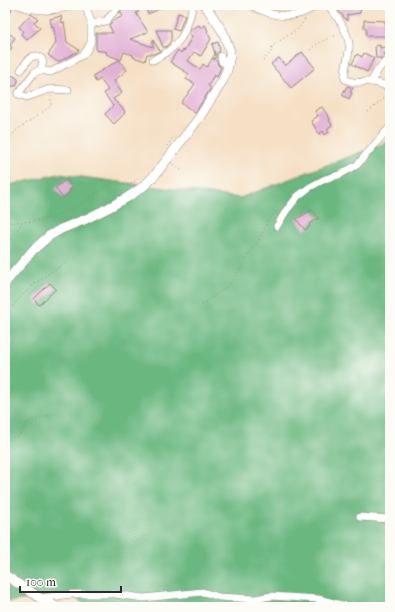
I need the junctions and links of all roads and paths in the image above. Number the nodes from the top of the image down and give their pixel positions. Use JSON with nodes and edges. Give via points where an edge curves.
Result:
{"nodes":[{"id":1,"x":7,"y":5,"type":"edge"},
{"id":2,"x":18,"y":5,"type":"edge"},
{"id":3,"x":73,"y":5,"type":"edge"},
{"id":4,"x":85,"y":5,"type":"edge"},
{"id":5,"x":120,"y":5,"type":"edge"},
{"id":6,"x":192,"y":5,"type":"edge"},
{"id":7,"x":205,"y":5,"type":"edge"},
{"id":8,"x":250,"y":5,"type":"edge"},
{"id":9,"x":328,"y":5,"type":"edge"},
{"id":10,"x":316,"y":6,"type":"edge"},
{"id":11,"x":5,"y":11,"type":"edge"},
{"id":12,"x":91,"y":24,"type":"junction"},
{"id":13,"x":348,"y":38,"type":"junction"},
{"id":14,"x":310,"y":50,"type":"dead end"},
{"id":15,"x":221,"y":56,"type":"dead end"},
{"id":16,"x":390,"y":58,"type":"edge"},
{"id":17,"x":153,"y":60,"type":"dead end"},
{"id":18,"x":263,"y":61,"type":"dead end"},
{"id":19,"x":229,"y":64,"type":"junction"},
{"id":20,"x":21,"y":70,"type":"dead end"},
{"id":21,"x":40,"y":70,"type":"junction"},
{"id":22,"x":371,"y":82,"type":"junction"},
{"id":23,"x":390,"y":88,"type":"edge"},
{"id":24,"x":50,"y":89,"type":"junction"},
{"id":25,"x":68,"y":90,"type":"dead end"},
{"id":26,"x":390,"y":94,"type":"edge"},
{"id":27,"x":368,"y":112,"type":"dead end"},
{"id":28,"x":390,"y":127,"type":"edge"},
{"id":29,"x":185,"y":136,"type":"junction"},
{"id":30,"x":5,"y":142,"type":"edge"},
{"id":31,"x":166,"y":154,"type":"junction"},
{"id":32,"x":183,"y":172,"type":"dead end"},
{"id":33,"x":142,"y":177,"type":"dead end"},
{"id":34,"x":280,"y":208,"type":"dead end"},
{"id":35,"x":5,"y":222,"type":"edge"},
{"id":36,"x":22,"y":222,"type":"junction"},
{"id":37,"x":277,"y":226,"type":"dead end"},
{"id":38,"x":5,"y":245,"type":"edge"},
{"id":39,"x":67,"y":262,"type":"dead end"},
{"id":40,"x":5,"y":283,"type":"edge"},
{"id":41,"x":202,"y":305,"type":"dead end"},
{"id":42,"x":5,"y":306,"type":"edge"},
{"id":43,"x":52,"y":415,"type":"dead end"},
{"id":44,"x":5,"y":441,"type":"edge"},
{"id":45,"x":360,"y":517,"type":"dead end"},
{"id":46,"x":390,"y":519,"type":"edge"},
{"id":47,"x":5,"y":575,"type":"edge"},
{"id":48,"x":40,"y":598,"type":"junction"},
{"id":49,"x":53,"y":606,"type":"edge"},
{"id":50,"x":349,"y":607,"type":"edge"}],
"edges":[{"from":1,"to":11,"type":"main road"},
{"from":2,"to":3,"type":"street","via":[[35,10],[62,9]]},
{"from":4,"to":12,"type":"street"},
{"from":5,"to":12,"type":"street","via":[[106,21]]},
{"from":6,"to":17,"type":"street","via":[[188,25],[181,40],[171,50]]},
{"from":7,"to":19,"type":"street","via":[[223,32],[230,51]]},
{"from":8,"to":10,"type":"street","via":[[279,16],[300,14]]},
{"from":9,"to":13,"type":"street"},
{"from":10,"to":18,"type":"path","via":[[299,28],[272,46],[271,52]]},
{"from":12,"to":21,"type":"street","via":[[91,42],[83,55],[51,72]]},
{"from":13,"to":14,"type":"path","via":[[334,36],[323,40]]},
{"from":13,"to":22,"type":"street","via":[[350,45],[344,71],[345,79],[354,83]]},
{"from":15,"to":19,"type":"street","via":[[222,62]]},
{"from":16,"to":22,"type":"street","via":[[381,64]]},
{"from":19,"to":29,"type":"street","via":[[223,80]]},
{"from":20,"to":21,"type":"street","via":[[28,60],[35,56],[42,59]]},
{"from":21,"to":24,"type":"street","via":[[15,94],[27,97]]},
{"from":22,"to":23,"type":"street"},
{"from":24,"to":25,"type":"street"},
{"from":24,"to":30,"type":"path","via":[[51,106]]},
{"from":26,"to":27,"type":"path"},
{"from":28,"to":37,"type":"street","via":[[357,165],[325,179],[298,196]]},
{"from":29,"to":31,"type":"street"},
{"from":29,"to":31,"type":"path","via":[[174,136]]},
{"from":31,"to":32,"type":"path"},
{"from":31,"to":40,"type":"street","via":[[155,175],[137,191],[42,241]]},
{"from":33,"to":36,"type":"path","via":[[129,185],[111,184],[60,215]]},
{"from":34,"to":41,"type":"path","via":[[268,220],[258,242],[229,285]]},
{"from":35,"to":36,"type":"path"},
{"from":36,"to":38,"type":"path"},
{"from":39,"to":42,"type":"path","via":[[49,273],[12,307]]},
{"from":43,"to":44,"type":"path","via":[[26,424],[22,432]]},
{"from":45,"to":46,"type":"street"},
{"from":47,"to":48,"type":"street"},
{"from":48,"to":49,"type":"street"},
{"from":48,"to":50,"type":"street","via":[[73,594],[115,594],[143,598],[202,592],[218,597],[255,599],[271,596],[318,598]]}]}
